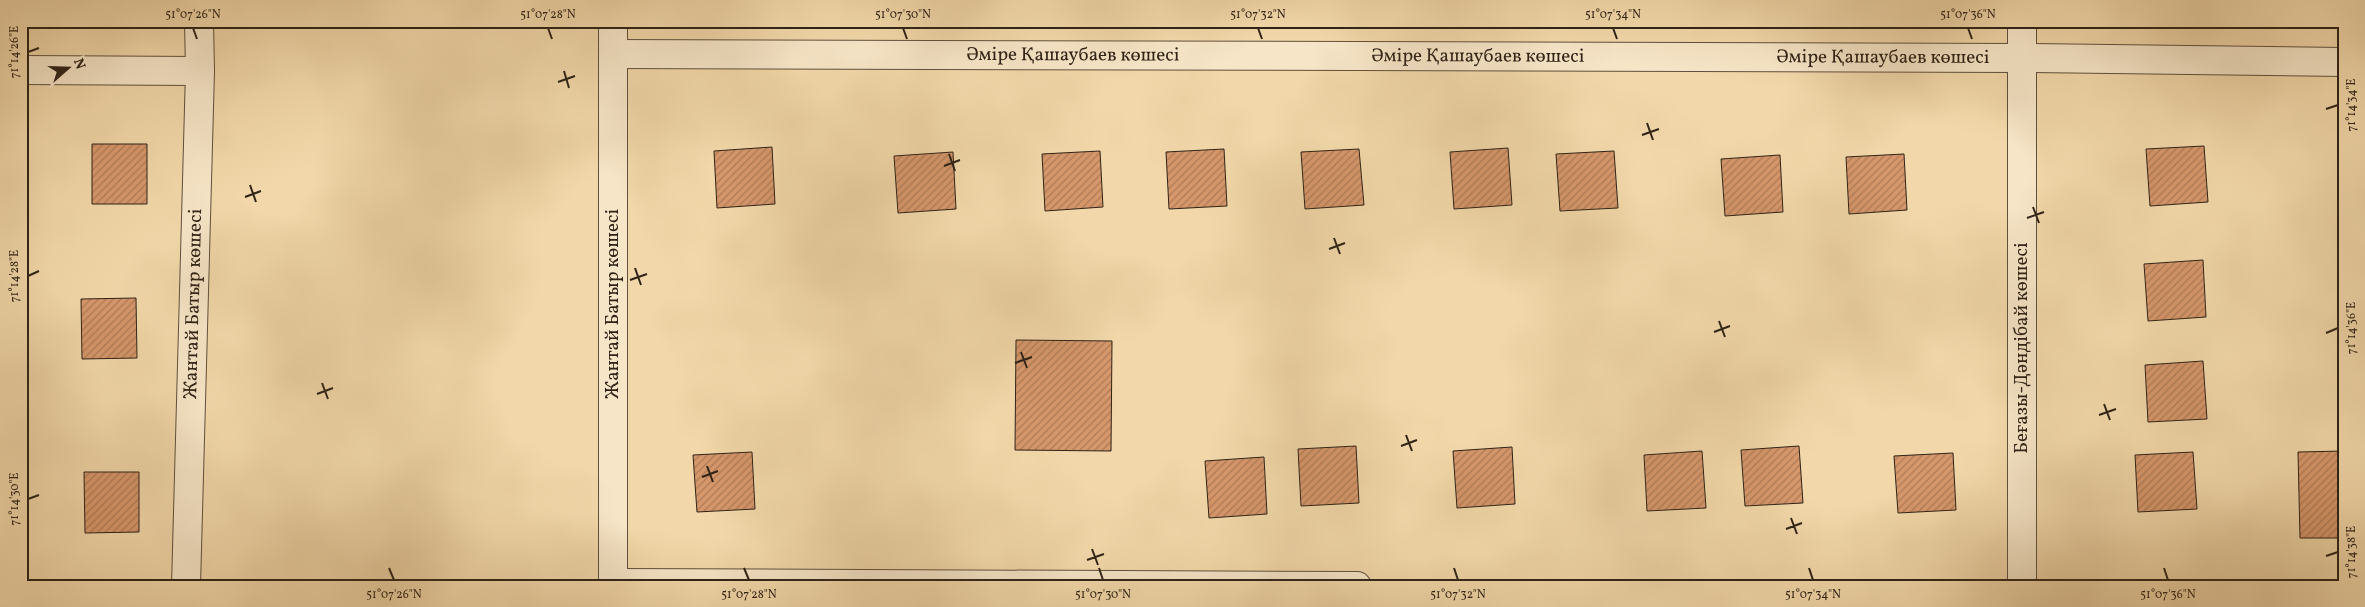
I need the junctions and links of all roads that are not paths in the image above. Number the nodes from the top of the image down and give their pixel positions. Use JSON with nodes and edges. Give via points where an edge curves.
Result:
{"nodes":[{"id":1,"x":199,"y":21,"type":"edge"},
{"id":2,"x":613,"y":21,"type":"edge"},
{"id":3,"x":2022,"y":21,"type":"edge"},
{"id":4,"x":613,"y":54,"type":"junction"},
{"id":5,"x":2022,"y":58,"type":"junction"},
{"id":6,"x":2344,"y":62,"type":"edge"},
{"id":7,"x":21,"y":70,"type":"edge"},
{"id":8,"x":200,"y":71,"type":"junction"},
{"id":9,"x":613,"y":584,"type":"edge"},
{"id":10,"x":186,"y":586,"type":"edge"},
{"id":11,"x":1357,"y":586,"type":"edge"},
{"id":12,"x":2022,"y":586,"type":"edge"}],
"edges":[{"from":1,"to":8,"type":"street","name":"Жантай Батыр көшесі"},
{"from":2,"to":4,"type":"street","name":"Жантай Батыр көшесі"},
{"from":3,"to":5,"type":"street","name":"Беғазы-Дәндібай көшесі"},
{"from":4,"to":5,"type":"street","name":"Әміре Қашаубаев көшесі"},
{"from":4,"to":9,"type":"street","name":"Жантай Батыр көшесі"},
{"from":5,"to":6,"type":"street","name":"Әміре Қашаубаев көшесі"},
{"from":5,"to":12,"type":"street","name":"Беғазы-Дәндібай көшесі"},
{"from":7,"to":8,"type":"street"},
{"from":8,"to":10,"type":"street","name":"Жантай Батыр көшесі"},
{"from":9,"to":11,"type":"street"}]}
